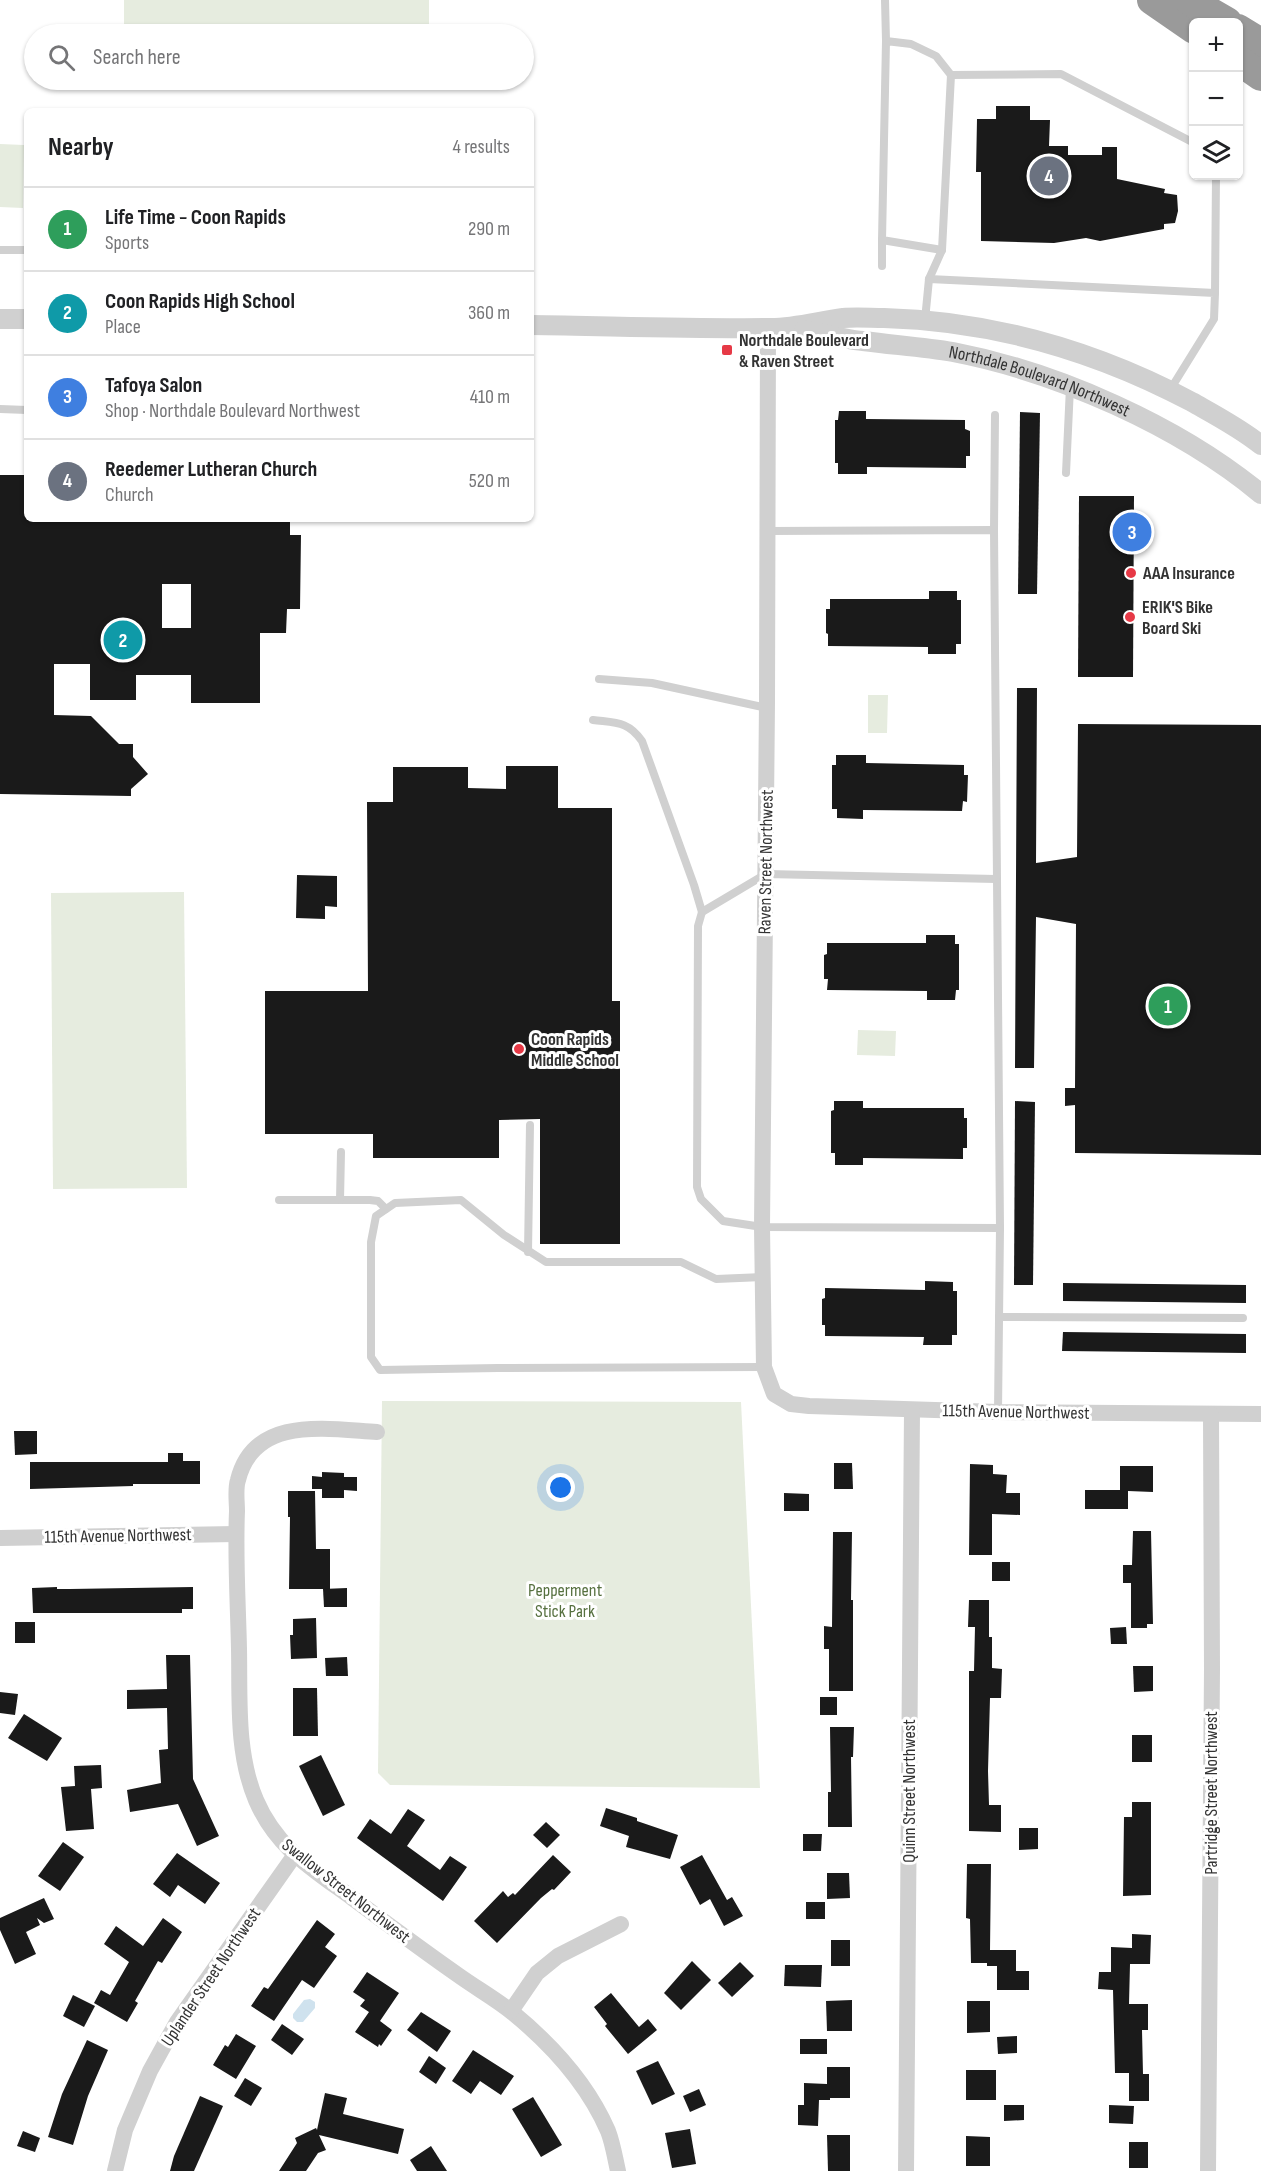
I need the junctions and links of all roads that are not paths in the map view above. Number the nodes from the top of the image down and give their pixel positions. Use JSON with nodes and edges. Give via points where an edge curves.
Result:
{"nodes":[{"id":1,"x":885,"y":0,"type":"edge"},
{"id":2,"x":1152,"y":0,"type":"edge"},
{"id":3,"x":1189,"y":0,"type":"edge"},
{"id":4,"x":1220,"y":18,"type":"edge"},
{"id":5,"x":1189,"y":26,"type":"edge"},
{"id":6,"x":1243,"y":32,"type":"edge"},
{"id":7,"x":886,"y":41,"type":"junction"},
{"id":8,"x":1261,"y":43,"type":"edge"},
{"id":9,"x":1243,"y":63,"type":"edge"},
{"id":10,"x":951,"y":75,"type":"junction"},
{"id":11,"x":1261,"y":76,"type":"edge"},
{"id":12,"x":1189,"y":140,"type":"edge"},
{"id":13,"x":1216,"y":180,"type":"edge"},
{"id":14,"x":882,"y":240,"type":"junction"},
{"id":15,"x":0,"y":249,"type":"edge"},
{"id":16,"x":24,"y":250,"type":"edge"},
{"id":17,"x":942,"y":250,"type":"junction"},
{"id":18,"x":882,"y":266,"type":"dead end"},
{"id":19,"x":929,"y":279,"type":"junction"},
{"id":20,"x":1215,"y":293,"type":"junction"},
{"id":21,"x":0,"y":319,"type":"edge"},
{"id":22,"x":24,"y":319,"type":"edge"},
{"id":23,"x":925,"y":321,"type":"junction"},
{"id":24,"x":534,"y":325,"type":"edge"},
{"id":25,"x":768,"y":328,"type":"junction"},
{"id":26,"x":794,"y":328,"type":"junction"},
{"id":27,"x":1070,"y":387,"type":"junction"},
{"id":28,"x":1170,"y":391,"type":"junction"},
{"id":29,"x":0,"y":410,"type":"edge"},
{"id":30,"x":24,"y":410,"type":"edge"},
{"id":31,"x":995,"y":415,"type":"dead end"},
{"id":32,"x":1261,"y":445,"type":"edge"},
{"id":33,"x":1066,"y":473,"type":"dead end"},
{"id":34,"x":1261,"y":494,"type":"edge"},
{"id":35,"x":994,"y":530,"type":"junction"},
{"id":36,"x":768,"y":531,"type":"junction"},
{"id":37,"x":599,"y":679,"type":"dead end"},
{"id":38,"x":767,"y":708,"type":"junction"},
{"id":39,"x":593,"y":720,"type":"dead end"},
{"id":40,"x":766,"y":874,"type":"junction"},
{"id":41,"x":996,"y":879,"type":"junction"},
{"id":42,"x":702,"y":912,"type":"junction"},
{"id":43,"x":530,"y":1125,"type":"dead end"},
{"id":44,"x":341,"y":1152,"type":"dead end"},
{"id":45,"x":279,"y":1200,"type":"dead end"},
{"id":46,"x":340,"y":1200,"type":"junction"},
{"id":47,"x":386,"y":1209,"type":"junction"},
{"id":48,"x":762,"y":1227,"type":"junction"},
{"id":49,"x":1000,"y":1228,"type":"junction"},
{"id":50,"x":528,"y":1252,"type":"junction"},
{"id":51,"x":763,"y":1277,"type":"junction"},
{"id":52,"x":999,"y":1317,"type":"junction"},
{"id":53,"x":1243,"y":1318,"type":"dead end"},
{"id":54,"x":764,"y":1367,"type":"junction"},
{"id":55,"x":774,"y":1394,"type":"joint"},
{"id":56,"x":912,"y":1411,"type":"junction"},
{"id":57,"x":998,"y":1412,"type":"junction"},
{"id":58,"x":1261,"y":1414,"type":"edge"},
{"id":59,"x":1211,"y":1415,"type":"junction"},
{"id":60,"x":377,"y":1431,"type":"dead end"},
{"id":61,"x":236,"y":1534,"type":"junction"},
{"id":62,"x":0,"y":1538,"type":"edge"},
{"id":63,"x":294,"y":1856,"type":"junction"},
{"id":64,"x":621,"y":1924,"type":"dead end"},
{"id":65,"x":511,"y":2011,"type":"junction"},
{"id":66,"x":115,"y":2171,"type":"edge"},
{"id":67,"x":618,"y":2171,"type":"edge"},
{"id":68,"x":906,"y":2171,"type":"edge"},
{"id":69,"x":1208,"y":2171,"type":"edge"}],
"edges":[{"from":1,"to":7,"type":"lane"},
{"from":2,"to":5,"type":"highway"},
{"from":3,"to":4,"type":"highway"},
{"from":6,"to":8,"type":"highway"},
{"from":7,"to":10,"type":"lane","via":[[911,44],[936,56]]},
{"from":7,"to":14,"type":"lane"},
{"from":9,"to":11,"type":"highway"},
{"from":10,"to":12,"type":"lane","via":[[1061,74]]},
{"from":10,"to":17,"type":"lane"},
{"from":13,"to":20,"type":"lane"},
{"from":14,"to":17,"type":"lane"},
{"from":14,"to":18,"type":"lane"},
{"from":15,"to":16,"type":"lane"},
{"from":17,"to":19,"type":"lane"},
{"from":19,"to":20,"type":"lane"},
{"from":19,"to":23,"type":"lane"},
{"from":20,"to":28,"type":"lane","via":[[1214,320]]},
{"from":21,"to":22,"type":"street"},
{"from":23,"to":26,"type":"street","name":"Northdale Boulevard Northwest","via":[[843,318]]},
{"from":23,"to":28,"type":"street","name":"Northdale Boulevard Northwest","via":[[1015,334],[1066,348]]},
{"from":24,"to":25,"type":"street","name":"Northdale Boulevard Northwest"},
{"from":25,"to":26,"type":"street","name":"Northdale Boulevard Northwest"},
{"from":25,"to":36,"type":"street","name":"Raven Street Northwest"},
{"from":26,"to":27,"type":"street","name":"Northdale Boulevard Northwest","via":[[953,352],[1002,363]]},
{"from":27,"to":33,"type":"lane"},
{"from":27,"to":34,"type":"street","name":"Northdale Boulevard Northwest","via":[[1173,434],[1223,464]]},
{"from":28,"to":32,"type":"street","name":"Northdale Boulevard Northwest"},
{"from":29,"to":30,"type":"lane"},
{"from":31,"to":35,"type":"lane"},
{"from":35,"to":36,"type":"lane"},
{"from":35,"to":41,"type":"lane"},
{"from":36,"to":38,"type":"street","name":"Raven Street Northwest"},
{"from":37,"to":38,"type":"lane","via":[[652,683]]},
{"from":38,"to":40,"type":"street","name":"Raven Street Northwest"},
{"from":39,"to":42,"type":"lane","via":[[622,723],[642,741]]},
{"from":40,"to":41,"type":"lane"},
{"from":40,"to":42,"type":"lane"},
{"from":40,"to":48,"type":"street","name":"Raven Street Northwest"},
{"from":41,"to":49,"type":"lane"},
{"from":42,"to":48,"type":"lane","via":[[698,926],[696,1187],[701,1199],[723,1221]]},
{"from":43,"to":50,"type":"lane"},
{"from":44,"to":46,"type":"lane"},
{"from":45,"to":46,"type":"lane"},
{"from":46,"to":47,"type":"lane","via":[[378,1201]]},
{"from":47,"to":50,"type":"lane","via":[[395,1203],[460,1200]]},
{"from":47,"to":54,"type":"lane","via":[[376,1216],[371,1242],[371,1357],[380,1370]]},
{"from":48,"to":49,"type":"lane"},
{"from":48,"to":51,"type":"street","name":"Raven Street Northwest"},
{"from":49,"to":52,"type":"lane"},
{"from":50,"to":51,"type":"lane","via":[[546,1262],[681,1262],[716,1279]]},
{"from":51,"to":54,"type":"street","name":"Raven Street Northwest"},
{"from":52,"to":53,"type":"lane"},
{"from":52,"to":57,"type":"lane"},
{"from":54,"to":55,"type":"street","name":"Raven Street Northwest"},
{"from":55,"to":56,"type":"street","name":"115th Avenue Northwest","via":[[791,1404]]},
{"from":56,"to":57,"type":"street","name":"115th Avenue Northwest"},
{"from":56,"to":68,"type":"street","name":"Quinn Street Northwest"},
{"from":57,"to":59,"type":"street","name":"115th Avenue Northwest"},
{"from":58,"to":59,"type":"street","name":"115th Avenue Northwest"},
{"from":59,"to":69,"type":"street","name":"Partridge Street Northwest"},
{"from":60,"to":61,"type":"street","name":"Swallow Street Northwest","via":[[307,1428],[283,1431],[264,1441],[247,1458],[237,1480]]},
{"from":61,"to":62,"type":"street","name":"115th Avenue Northwest"},
{"from":61,"to":63,"type":"street","name":"Swallow Street Northwest","via":[[242,1747],[247,1775],[271,1829]]},
{"from":63,"to":65,"type":"street","name":"Swallow Street Northwest"},
{"from":63,"to":66,"type":"street","name":"Uplander Street Northwest","via":[[177,2022],[150,2071],[125,2130]]},
{"from":64,"to":65,"type":"street","via":[[558,1956],[537,1973]]},
{"from":65,"to":67,"type":"street","name":"Swallow Street Northwest","via":[[560,2058],[595,2106],[609,2134]]}]}
